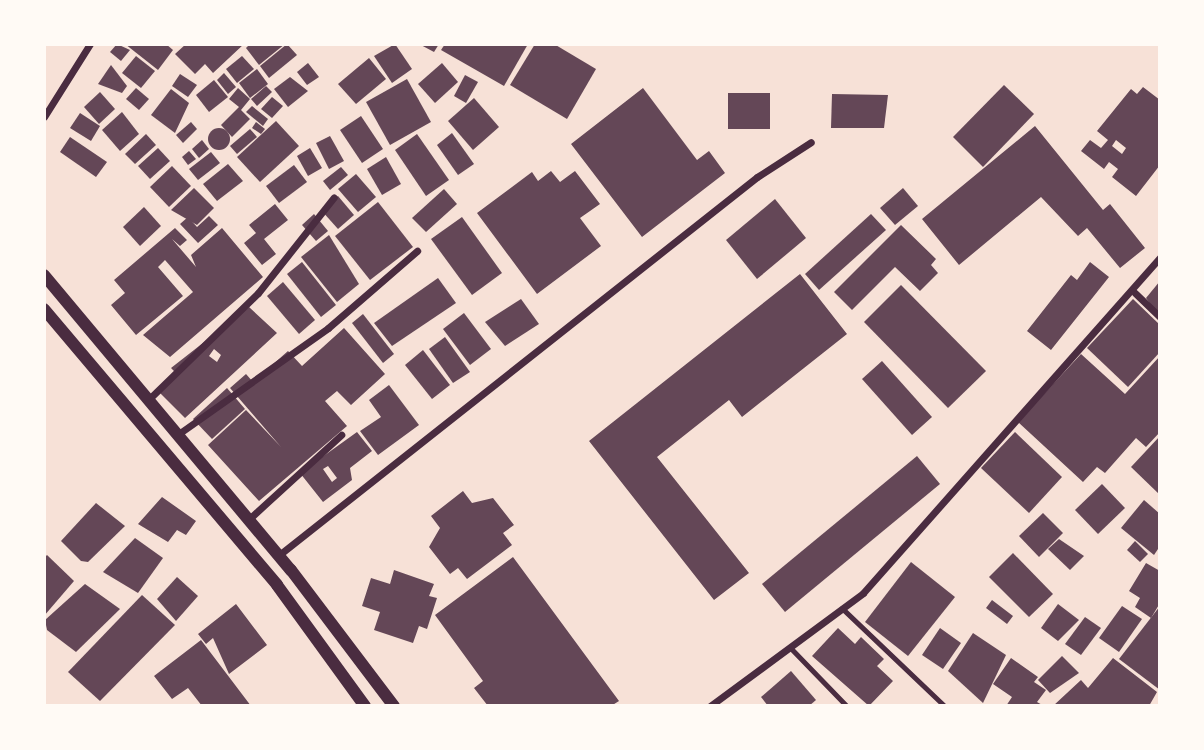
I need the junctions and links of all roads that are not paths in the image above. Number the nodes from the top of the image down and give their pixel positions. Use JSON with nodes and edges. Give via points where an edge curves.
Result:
{"nodes":[{"id":1,"x":90,"y":44,"type":"edge"},
{"id":2,"x":44,"y":117,"type":"edge"},
{"id":3,"x":811,"y":142,"type":"dead end"},
{"id":4,"x":334,"y":197,"type":"dead end"},
{"id":5,"x":417,"y":251,"type":"dead end"},
{"id":6,"x":1160,"y":257,"type":"edge"},
{"id":7,"x":44,"y":275,"type":"edge"},
{"id":8,"x":1135,"y":293,"type":"junction"},
{"id":9,"x":44,"y":309,"type":"edge"},
{"id":10,"x":1160,"y":317,"type":"edge"},
{"id":11,"x":148,"y":400,"type":"junction"},
{"id":12,"x":177,"y":435,"type":"junction"},
{"id":13,"x":341,"y":435,"type":"dead end"},
{"id":14,"x":249,"y":519,"type":"junction"},
{"id":15,"x":279,"y":555,"type":"junction"},
{"id":16,"x":841,"y":607,"type":"junction"},
{"id":17,"x":790,"y":647,"type":"junction"},
{"id":18,"x":365,"y":706,"type":"edge"},
{"id":19,"x":394,"y":706,"type":"edge"},
{"id":20,"x":710,"y":706,"type":"edge"},
{"id":21,"x":847,"y":706,"type":"edge"},
{"id":22,"x":945,"y":706,"type":"edge"}],
"edges":[{"from":1,"to":2,"type":"street"},
{"from":3,"to":15,"type":"street","via":[[757,177]]},
{"from":4,"to":11,"type":"street","via":[[258,293]]},
{"from":5,"to":12,"type":"street","via":[[328,328]]},
{"from":6,"to":8,"type":"street"},
{"from":7,"to":11,"type":"main road"},
{"from":8,"to":10,"type":"street"},
{"from":8,"to":16,"type":"street","via":[[863,593]]},
{"from":9,"to":18,"type":"main road","via":[[277,585]]},
{"from":11,"to":12,"type":"main road"},
{"from":12,"to":14,"type":"main road"},
{"from":13,"to":14,"type":"street"},
{"from":14,"to":15,"type":"main road"},
{"from":15,"to":19,"type":"main road"},
{"from":16,"to":17,"type":"street"},
{"from":16,"to":22,"type":"lane"},
{"from":17,"to":20,"type":"street"},
{"from":17,"to":21,"type":"lane"}]}
